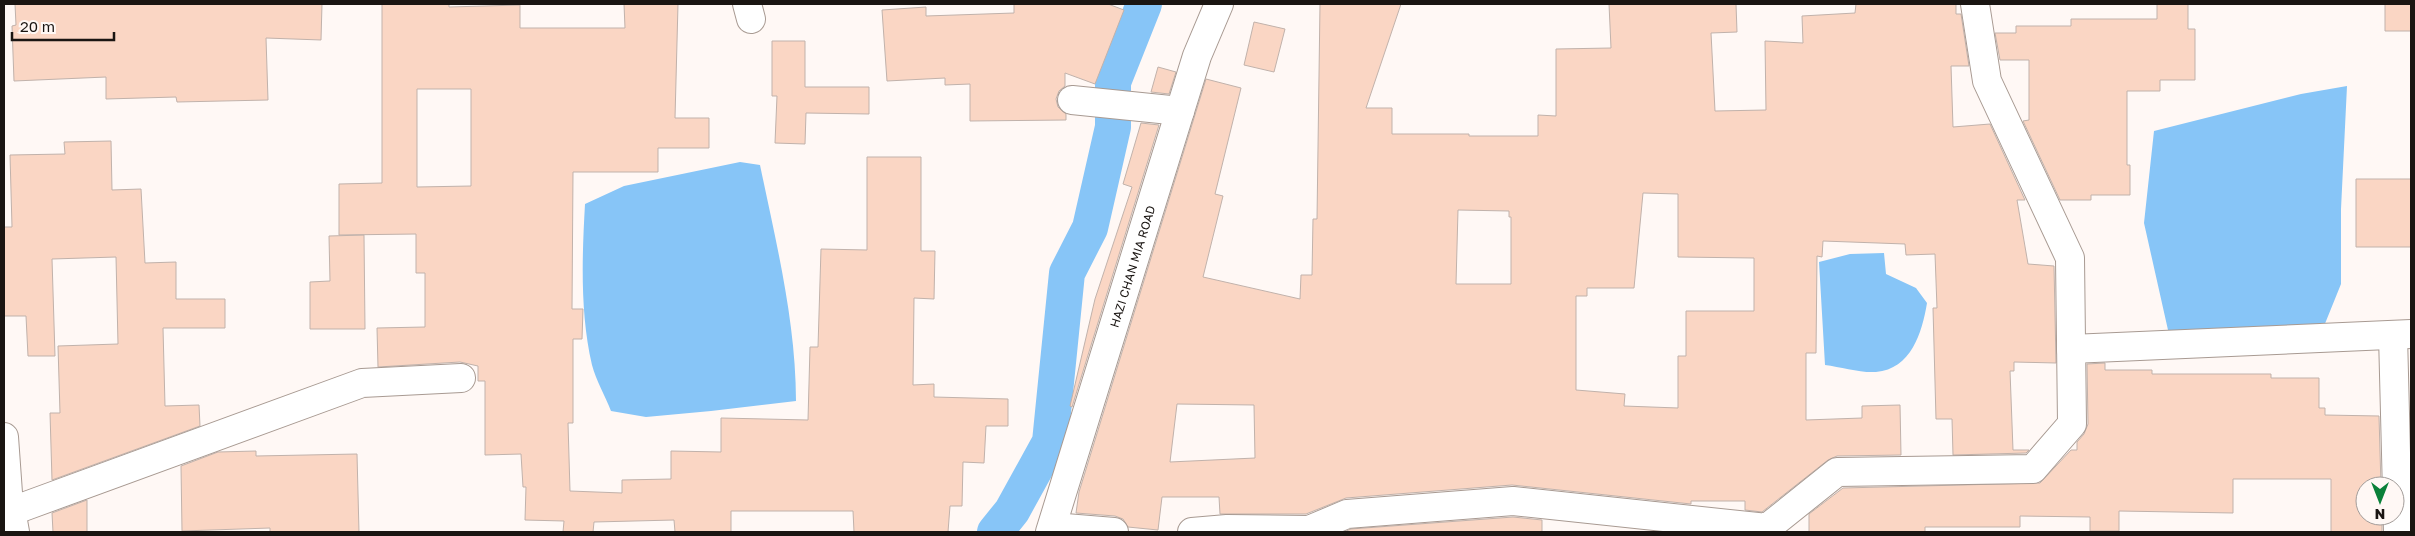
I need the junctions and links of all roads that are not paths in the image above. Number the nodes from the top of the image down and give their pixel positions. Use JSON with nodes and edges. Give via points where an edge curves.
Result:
{"nodes":[{"id":1,"x":1219,"y":4,"type":"edge"},
{"id":2,"x":1975,"y":4,"type":"edge"},
{"id":3,"x":1072,"y":100,"type":"dead end"},
{"id":4,"x":1180,"y":111,"type":"junction"},
{"id":5,"x":2402,"y":334,"type":"edge"},
{"id":6,"x":2071,"y":349,"type":"junction"},
{"id":7,"x":461,"y":378,"type":"dead end"},
{"id":8,"x":4,"y":437,"type":"edge"},
{"id":9,"x":12,"y":506,"type":"junction"},
{"id":10,"x":1052,"y":530,"type":"edge"},
{"id":11,"x":15,"y":532,"type":"edge"},
{"id":12,"x":1114,"y":532,"type":"edge"},
{"id":13,"x":1192,"y":532,"type":"edge"},
{"id":14,"x":2398,"y":532,"type":"edge"}],
"edges":[{"from":1,"to":4,"type":"street","name":"HAZI CHAN MIA ROAD","via":[[1196,56]]},
{"from":2,"to":6,"type":"street","via":[[1987,81],[2070,258]]},
{"from":3,"to":4,"type":"street"},
{"from":4,"to":10,"type":"street","name":"HAZI CHAN MIA ROAD"},
{"from":5,"to":6,"type":"street"},
{"from":5,"to":14,"type":"street"},
{"from":6,"to":13,"type":"street","via":[[2072,424],[2033,469],[1837,472],[1767,528],[1513,501],[1347,514],[1310,530]]},
{"from":7,"to":9,"type":"street","via":[[362,383],[23,507]]},
{"from":8,"to":9,"type":"street"},
{"from":9,"to":11,"type":"street"},
{"from":10,"to":12,"type":"street"}]}
